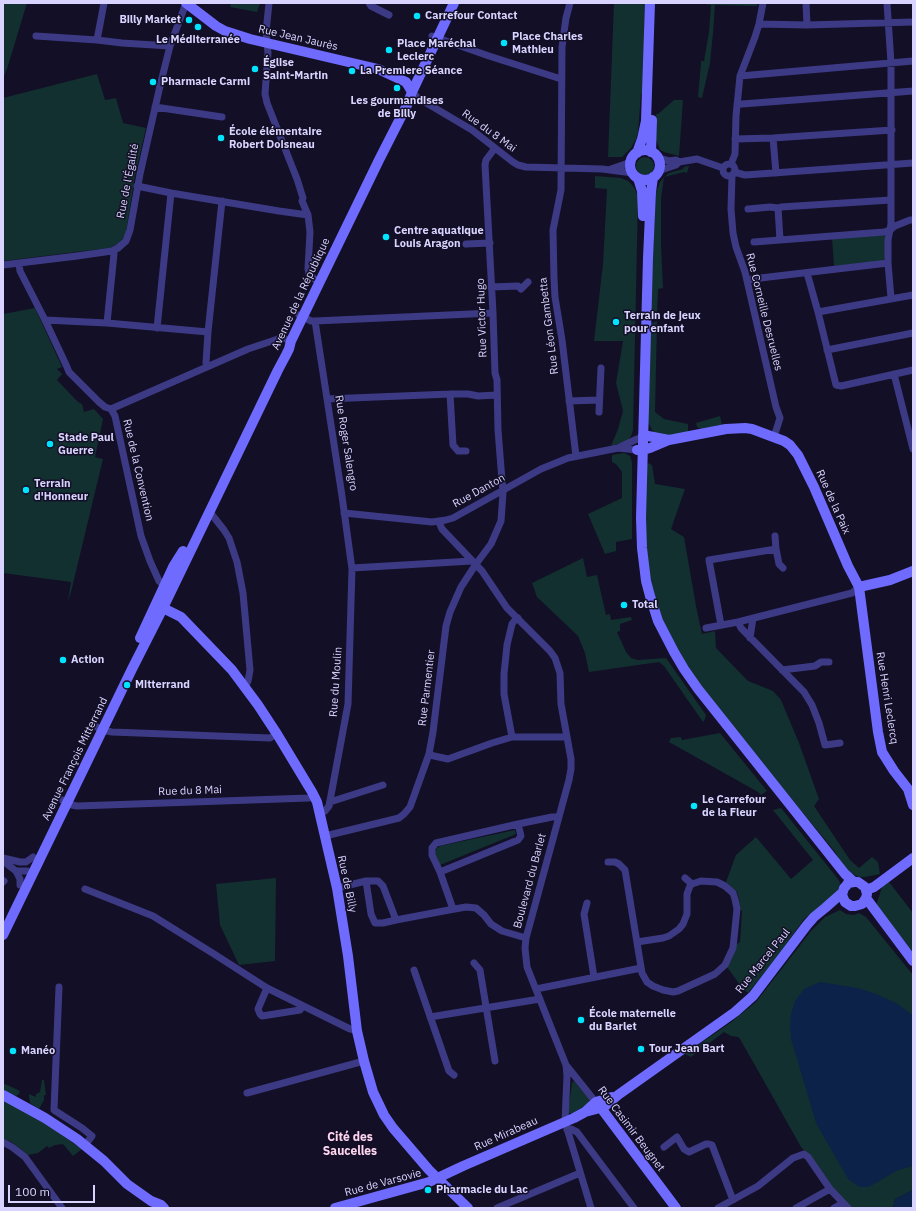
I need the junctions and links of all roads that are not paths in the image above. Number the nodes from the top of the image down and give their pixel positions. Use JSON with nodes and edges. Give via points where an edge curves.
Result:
{"nodes":[{"id":1,"x":104,"y":3,"type":"edge"},
{"id":2,"x":186,"y":3,"type":"edge"},
{"id":3,"x":269,"y":3,"type":"edge"},
{"id":4,"x":369,"y":3,"type":"edge"},
{"id":5,"x":447,"y":3,"type":"edge"},
{"id":6,"x":454,"y":3,"type":"edge"},
{"id":7,"x":570,"y":3,"type":"edge"},
{"id":8,"x":650,"y":3,"type":"edge"},
{"id":9,"x":656,"y":3,"type":"edge"},
{"id":10,"x":763,"y":3,"type":"edge"},
{"id":11,"x":806,"y":3,"type":"edge"},
{"id":12,"x":887,"y":3,"type":"edge"},
{"id":13,"x":389,"y":16,"type":"dead end"},
{"id":14,"x":913,"y":22,"type":"edge"},
{"id":15,"x":888,"y":23,"type":"junction"},
{"id":16,"x":759,"y":24,"type":"junction"},
{"id":17,"x":807,"y":25,"type":"junction"},
{"id":18,"x":36,"y":36,"type":"dead end"},
{"id":19,"x":435,"y":38,"type":"junction"},
{"id":20,"x":97,"y":40,"type":"junction"},
{"id":21,"x":266,"y":42,"type":"junction"},
{"id":22,"x":170,"y":46,"type":"junction"},
{"id":23,"x":913,"y":61,"type":"edge"},
{"id":24,"x":891,"y":63,"type":"junction"},
{"id":25,"x":740,"y":76,"type":"junction"},
{"id":26,"x":562,"y":78,"type":"junction"},
{"id":27,"x":411,"y":89,"type":"junction"},
{"id":28,"x":913,"y":91,"type":"edge"},
{"id":29,"x":891,"y":93,"type":"junction"},
{"id":30,"x":737,"y":104,"type":"junction"},
{"id":31,"x":155,"y":106,"type":"junction"},
{"id":32,"x":222,"y":117,"type":"dead end"},
{"id":33,"x":892,"y":130,"type":"junction"},
{"id":34,"x":774,"y":138,"type":"junction"},
{"id":35,"x":735,"y":139,"type":"junction"},
{"id":36,"x":495,"y":148,"type":"junction"},
{"id":37,"x":654,"y":155,"type":"junction"},
{"id":38,"x":634,"y":158,"type":"junction"},
{"id":39,"x":679,"y":162,"type":"junction"},
{"id":40,"x":913,"y":163,"type":"edge"},
{"id":41,"x":891,"y":165,"type":"junction"},
{"id":42,"x":560,"y":168,"type":"junction"},
{"id":43,"x":609,"y":170,"type":"junction"},
{"id":44,"x":729,"y":172,"type":"junction"},
{"id":45,"x":776,"y":173,"type":"junction"},
{"id":46,"x":656,"y":174,"type":"junction"},
{"id":47,"x":636,"y":176,"type":"junction"},
{"id":48,"x":137,"y":186,"type":"junction"},
{"id":49,"x":171,"y":193,"type":"junction"},
{"id":50,"x":891,"y":200,"type":"junction"},
{"id":51,"x":222,"y":201,"type":"junction"},
{"id":52,"x":778,"y":208,"type":"junction"},
{"id":53,"x":748,"y":209,"type":"dead end"},
{"id":54,"x":308,"y":215,"type":"junction"},
{"id":55,"x":913,"y":220,"type":"edge"},
{"id":56,"x":890,"y":230,"type":"junction"},
{"id":57,"x":780,"y":240,"type":"junction"},
{"id":58,"x":754,"y":242,"type":"dead end"},
{"id":59,"x":490,"y":243,"type":"junction"},
{"id":60,"x":466,"y":244,"type":"dead end"},
{"id":61,"x":112,"y":251,"type":"junction"},
{"id":62,"x":19,"y":263,"type":"junction"},
{"id":63,"x":888,"y":263,"type":"junction"},
{"id":64,"x":3,"y":265,"type":"edge"},
{"id":65,"x":807,"y":273,"type":"junction"},
{"id":66,"x":747,"y":281,"type":"junction"},
{"id":67,"x":317,"y":282,"type":"junction"},
{"id":68,"x":528,"y":282,"type":"dead end"},
{"id":69,"x":491,"y":287,"type":"junction"},
{"id":70,"x":913,"y":295,"type":"edge"},
{"id":71,"x":891,"y":298,"type":"junction"},
{"id":72,"x":818,"y":312,"type":"junction"},
{"id":73,"x":493,"y":313,"type":"junction"},
{"id":74,"x":301,"y":316,"type":"junction"},
{"id":75,"x":45,"y":320,"type":"junction"},
{"id":76,"x":315,"y":321,"type":"junction"},
{"id":77,"x":106,"y":323,"type":"junction"},
{"id":78,"x":157,"y":328,"type":"junction"},
{"id":79,"x":208,"y":332,"type":"junction"},
{"id":80,"x":913,"y":333,"type":"edge"},
{"id":81,"x":288,"y":340,"type":"junction"},
{"id":82,"x":827,"y":350,"type":"junction"},
{"id":83,"x":207,"y":367,"type":"junction"},
{"id":84,"x":601,"y":368,"type":"dead end"},
{"id":85,"x":913,"y":370,"type":"edge"},
{"id":86,"x":894,"y":374,"type":"junction"},
{"id":87,"x":450,"y":394,"type":"junction"},
{"id":88,"x":497,"y":395,"type":"junction"},
{"id":89,"x":327,"y":399,"type":"junction"},
{"id":90,"x":599,"y":400,"type":"junction"},
{"id":91,"x":569,"y":401,"type":"junction"},
{"id":92,"x":111,"y":409,"type":"junction"},
{"id":93,"x":599,"y":412,"type":"dead end"},
{"id":94,"x":640,"y":437,"type":"junction"},
{"id":95,"x":774,"y":437,"type":"junction"},
{"id":96,"x":669,"y":440,"type":"junction"},
{"id":97,"x":618,"y":448,"type":"junction"},
{"id":98,"x":913,"y":449,"type":"edge"},
{"id":99,"x":640,"y":450,"type":"junction"},
{"id":100,"x":466,"y":451,"type":"dead end"},
{"id":101,"x":576,"y":456,"type":"junction"},
{"id":102,"x":503,"y":491,"type":"junction"},
{"id":103,"x":209,"y":511,"type":"junction"},
{"id":104,"x":344,"y":513,"type":"junction"},
{"id":105,"x":439,"y":522,"type":"junction"},
{"id":106,"x":776,"y":536,"type":"dead end"},
{"id":107,"x":776,"y":548,"type":"junction"},
{"id":108,"x":474,"y":562,"type":"junction"},
{"id":109,"x":783,"y":568,"type":"dead end"},
{"id":110,"x":352,"y":569,"type":"junction"},
{"id":111,"x":913,"y":572,"type":"edge"},
{"id":112,"x":859,"y":587,"type":"junction"},
{"id":113,"x":165,"y":592,"type":"junction"},
{"id":114,"x":163,"y":608,"type":"junction"},
{"id":115,"x":181,"y":617,"type":"junction"},
{"id":116,"x":518,"y":618,"type":"junction"},
{"id":117,"x":753,"y":618,"type":"junction"},
{"id":118,"x":738,"y":622,"type":"junction"},
{"id":119,"x":721,"y":625,"type":"junction"},
{"id":120,"x":706,"y":628,"type":"dead end"},
{"id":121,"x":750,"y":638,"type":"junction"},
{"id":122,"x":829,"y":662,"type":"dead end"},
{"id":123,"x":782,"y":670,"type":"junction"},
{"id":124,"x":245,"y":686,"type":"junction"},
{"id":125,"x":99,"y":729,"type":"junction"},
{"id":126,"x":277,"y":734,"type":"junction"},
{"id":127,"x":512,"y":737,"type":"junction"},
{"id":128,"x":567,"y":737,"type":"junction"},
{"id":129,"x":840,"y":743,"type":"dead end"},
{"id":130,"x":429,"y":754,"type":"junction"},
{"id":131,"x":383,"y":785,"type":"dead end"},
{"id":132,"x":314,"y":796,"type":"junction"},
{"id":133,"x":64,"y":801,"type":"junction"},
{"id":134,"x":330,"y":801,"type":"junction"},
{"id":135,"x":913,"y":805,"type":"edge"},
{"id":136,"x":320,"y":814,"type":"junction"},
{"id":137,"x":559,"y":817,"type":"junction"},
{"id":138,"x":518,"y":824,"type":"junction"},
{"id":139,"x":325,"y":836,"type":"junction"},
{"id":140,"x":3,"y":858,"type":"edge"},
{"id":141,"x":913,"y":858,"type":"edge"},
{"id":142,"x":3,"y":861,"type":"edge"},
{"id":143,"x":608,"y":862,"type":"dead end"},
{"id":144,"x":24,"y":866,"type":"junction"},
{"id":145,"x":16,"y":871,"type":"junction"},
{"id":146,"x":440,"y":872,"type":"junction"},
{"id":147,"x":685,"y":878,"type":"dead end"},
{"id":148,"x":366,"y":882,"type":"junction"},
{"id":149,"x":854,"y":882,"type":"junction"},
{"id":150,"x":692,"y":884,"type":"junction"},
{"id":151,"x":23,"y":885,"type":"junction"},
{"id":152,"x":337,"y":888,"type":"junction"},
{"id":153,"x":85,"y":889,"type":"dead end"},
{"id":154,"x":844,"y":894,"type":"junction"},
{"id":155,"x":866,"y":894,"type":"junction"},
{"id":156,"x":587,"y":903,"type":"dead end"},
{"id":157,"x":859,"y":906,"type":"junction"},
{"id":158,"x":453,"y":909,"type":"junction"},
{"id":159,"x":3,"y":919,"type":"edge"},
{"id":160,"x":396,"y":920,"type":"junction"},
{"id":161,"x":3,"y":935,"type":"edge"},
{"id":162,"x":526,"y":938,"type":"junction"},
{"id":163,"x":637,"y":942,"type":"junction"},
{"id":164,"x":911,"y":958,"type":"edge"},
{"id":165,"x":474,"y":963,"type":"dead end"},
{"id":166,"x":641,"y":968,"type":"junction"},
{"id":167,"x":414,"y":970,"type":"dead end"},
{"id":168,"x":594,"y":977,"type":"junction"},
{"id":169,"x":59,"y":986,"type":"dead end"},
{"id":170,"x":267,"y":988,"type":"junction"},
{"id":171,"x":536,"y":989,"type":"junction"},
{"id":172,"x":540,"y":999,"type":"junction"},
{"id":173,"x":302,"y":1007,"type":"junction"},
{"id":174,"x":486,"y":1008,"type":"junction"},
{"id":175,"x":430,"y":1017,"type":"junction"},
{"id":176,"x":357,"y":1030,"type":"junction"},
{"id":177,"x":364,"y":1061,"type":"junction"},
{"id":178,"x":495,"y":1061,"type":"dead end"},
{"id":179,"x":566,"y":1065,"type":"joint"},
{"id":180,"x":454,"y":1075,"type":"dead end"},
{"id":181,"x":570,"y":1075,"type":"junction"},
{"id":182,"x":247,"y":1093,"type":"dead end"},
{"id":183,"x":3,"y":1095,"type":"edge"},
{"id":184,"x":599,"y":1105,"type":"junction"},
{"id":185,"x":566,"y":1126,"type":"junction"},
{"id":186,"x":3,"y":1142,"type":"edge"},
{"id":187,"x":85,"y":1145,"type":"junction"},
{"id":188,"x":664,"y":1147,"type":"dead end"},
{"id":189,"x":580,"y":1172,"type":"junction"},
{"id":190,"x":437,"y":1178,"type":"junction"},
{"id":191,"x":830,"y":1189,"type":"junction"},
{"id":192,"x":143,"y":1195,"type":"junction"},
{"id":193,"x":733,"y":1200,"type":"junction"},
{"id":194,"x":160,"y":1206,"type":"edge"},
{"id":195,"x":846,"y":1206,"type":"edge"},
{"id":196,"x":62,"y":1208,"type":"edge"},
{"id":197,"x":146,"y":1208,"type":"edge"},
{"id":198,"x":335,"y":1208,"type":"edge"},
{"id":199,"x":468,"y":1208,"type":"edge"},
{"id":200,"x":497,"y":1208,"type":"edge"},
{"id":201,"x":591,"y":1208,"type":"edge"},
{"id":202,"x":634,"y":1208,"type":"edge"},
{"id":203,"x":676,"y":1208,"type":"edge"},
{"id":204,"x":718,"y":1208,"type":"edge"},
{"id":205,"x":796,"y":1208,"type":"edge"},
{"id":206,"x":834,"y":1208,"type":"edge"}],
"edges":[{"from":1,"to":20,"type":"street"},
{"from":2,"to":21,"type":"main road","name":"Rue Jean Jaurès","via":[[225,31]]},
{"from":2,"to":22,"type":"street","name":"Rue de l'Égalité"},
{"from":3,"to":21,"type":"street"},
{"from":4,"to":13,"type":"street"},
{"from":5,"to":19,"type":"main road","name":"Avenue de la République"},
{"from":6,"to":19,"type":"main road","name":"Avenue de la République"},
{"from":7,"to":26,"type":"street","name":"Rue Léon Gambetta","via":[[563,36]]},
{"from":8,"to":38,"type":"main road","via":[[646,121],[642,140]]},
{"from":9,"to":37,"type":"main road"},
{"from":10,"to":16,"type":"street"},
{"from":11,"to":17,"type":"street"},
{"from":12,"to":15,"type":"street"},
{"from":14,"to":15,"type":"street"},
{"from":15,"to":17,"type":"street"},
{"from":15,"to":24,"type":"street"},
{"from":16,"to":17,"type":"street"},
{"from":16,"to":25,"type":"street"},
{"from":18,"to":20,"type":"street"},
{"from":19,"to":26,"type":"street"},
{"from":19,"to":27,"type":"main road","name":"Avenue de la République"},
{"from":20,"to":22,"type":"street"},
{"from":21,"to":27,"type":"main road","name":"Rue Jean Jaurès","via":[[378,69],[406,82]]},
{"from":21,"to":54,"type":"street","via":[[267,103],[297,179]]},
{"from":22,"to":31,"type":"street","name":"Rue de l'Égalité"},
{"from":23,"to":24,"type":"street"},
{"from":24,"to":25,"type":"street"},
{"from":24,"to":29,"type":"street"},
{"from":25,"to":30,"type":"street"},
{"from":26,"to":42,"type":"street","name":"Rue Léon Gambetta"},
{"from":27,"to":36,"type":"street","name":"Rue du 8 Mai","via":[[418,98],[472,130]]},
{"from":27,"to":67,"type":"main road","name":"Avenue de la République"},
{"from":28,"to":29,"type":"street"},
{"from":29,"to":30,"type":"street"},
{"from":29,"to":33,"type":"street"},
{"from":30,"to":35,"type":"street"},
{"from":31,"to":32,"type":"street"},
{"from":31,"to":48,"type":"street","name":"Rue de l'Égalité"},
{"from":33,"to":34,"type":"street"},
{"from":33,"to":41,"type":"street"},
{"from":34,"to":35,"type":"street"},
{"from":34,"to":45,"type":"street"},
{"from":35,"to":44,"type":"street","name":"Rue Corneille Desruelles","via":[[735,154],[731,164],[734,166]]},
{"from":36,"to":42,"type":"street","name":"Rue du 8 Mai","via":[[518,165]]},
{"from":36,"to":59,"type":"street","name":"Rue Victor Hugo","via":[[485,165]]},
{"from":37,"to":38,"type":"main road","via":[[644,151]]},
{"from":37,"to":39,"type":"street"},
{"from":37,"to":46,"type":"main road","via":[[660,165]]},
{"from":38,"to":43,"type":"street","name":"Rue du 8 Mai"},
{"from":38,"to":47,"type":"main road","via":[[631,168]]},
{"from":39,"to":44,"type":"street","via":[[697,159]]},
{"from":39,"to":46,"type":"street"},
{"from":40,"to":41,"type":"street"},
{"from":41,"to":45,"type":"street"},
{"from":41,"to":50,"type":"street"},
{"from":42,"to":43,"type":"street","name":"Rue du 8 Mai"},
{"from":42,"to":91,"type":"street","name":"Rue Léon Gambetta","via":[[560,190],[553,230],[554,279]]},
{"from":43,"to":47,"type":"street","name":"Rue du 8 Mai"},
{"from":44,"to":45,"type":"street","via":[[745,175]]},
{"from":44,"to":66,"type":"street","name":"Rue Corneille Desruelles","via":[[731,222]]},
{"from":46,"to":47,"type":"main road","via":[[646,180]]},
{"from":46,"to":94,"type":"main road","via":[[650,202]]},
{"from":47,"to":94,"type":"main road","via":[[642,192],[643,210]]},
{"from":48,"to":49,"type":"street"},
{"from":48,"to":61,"type":"street","name":"Rue de l'Égalité","via":[[128,236],[123,245]]},
{"from":49,"to":51,"type":"street"},
{"from":49,"to":78,"type":"street"},
{"from":50,"to":52,"type":"street"},
{"from":50,"to":56,"type":"street"},
{"from":51,"to":54,"type":"street"},
{"from":51,"to":79,"type":"street"},
{"from":52,"to":53,"type":"street"},
{"from":52,"to":57,"type":"street"},
{"from":54,"to":67,"type":"street","via":[[308,269]]},
{"from":55,"to":56,"type":"street"},
{"from":56,"to":57,"type":"street"},
{"from":56,"to":63,"type":"street"},
{"from":57,"to":58,"type":"street"},
{"from":59,"to":60,"type":"street"},
{"from":59,"to":69,"type":"street","name":"Rue Victor Hugo"},
{"from":61,"to":62,"type":"street"},
{"from":61,"to":77,"type":"street","via":[[114,254]]},
{"from":62,"to":64,"type":"street"},
{"from":62,"to":75,"type":"street","name":"Rue de la Convention","via":[[20,271]]},
{"from":63,"to":65,"type":"street"},
{"from":63,"to":71,"type":"street"},
{"from":65,"to":66,"type":"street"},
{"from":65,"to":72,"type":"street"},
{"from":66,"to":95,"type":"street","name":"Rue Corneille Desruelles","via":[[780,416]]},
{"from":67,"to":74,"type":"main road","name":"Avenue de la République"},
{"from":68,"to":69,"type":"street","via":[[521,289],[518,286]]},
{"from":69,"to":73,"type":"street","name":"Rue Victor Hugo"},
{"from":70,"to":71,"type":"street"},
{"from":71,"to":72,"type":"street"},
{"from":72,"to":82,"type":"street"},
{"from":73,"to":76,"type":"street"},
{"from":73,"to":88,"type":"street","name":"Rue Victor Hugo"},
{"from":74,"to":76,"type":"street"},
{"from":74,"to":81,"type":"main road","name":"Avenue de la République"},
{"from":75,"to":77,"type":"street"},
{"from":75,"to":92,"type":"street","name":"Rue de la Convention","via":[[69,372],[99,402]]},
{"from":76,"to":89,"type":"street","name":"Rue Roger Salengro"},
{"from":77,"to":78,"type":"street"},
{"from":78,"to":79,"type":"street"},
{"from":79,"to":83,"type":"street"},
{"from":80,"to":82,"type":"street"},
{"from":81,"to":83,"type":"street","via":[[270,341]]},
{"from":81,"to":103,"type":"main road","name":"Avenue de la République","via":[[289,349]]},
{"from":81,"to":113,"type":"main road","name":"Avenue de la République","via":[[173,567]]},
{"from":82,"to":86,"type":"street","via":[[838,386]]},
{"from":83,"to":92,"type":"street"},
{"from":84,"to":90,"type":"street"},
{"from":85,"to":86,"type":"street"},
{"from":86,"to":98,"type":"street"},
{"from":87,"to":88,"type":"street"},
{"from":87,"to":89,"type":"street"},
{"from":87,"to":100,"type":"street","via":[[453,445],[458,451]]},
{"from":88,"to":102,"type":"street","name":"Rue Victor Hugo"},
{"from":89,"to":104,"type":"street","name":"Rue Roger Salengro"},
{"from":90,"to":91,"type":"street"},
{"from":90,"to":93,"type":"street"},
{"from":91,"to":101,"type":"street","name":"Rue Léon Gambetta"},
{"from":92,"to":113,"type":"street","name":"Rue de la Convention","via":[[118,427],[141,536]]},
{"from":94,"to":96,"type":"main road"},
{"from":94,"to":97,"type":"street","name":"Rue Danton"},
{"from":94,"to":99,"type":"main road"},
{"from":95,"to":96,"type":"main road","name":"Rue de la Paix","via":[[752,429],[737,428]]},
{"from":95,"to":112,"type":"main road","name":"Rue de la Paix","via":[[790,445],[798,455]]},
{"from":96,"to":99,"type":"main road"},
{"from":97,"to":99,"type":"street","name":"Rue Danton"},
{"from":97,"to":101,"type":"street","name":"Rue Danton"},
{"from":99,"to":149,"type":"main road","via":[[642,548],[646,581],[658,621],[698,689],[841,870]]},
{"from":99,"to":154,"type":"main road","via":[[635,516],[636,553],[640,582],[656,630],[669,657],[693,693],[835,870]]},
{"from":101,"to":102,"type":"street","name":"Rue Danton","via":[[541,469]]},
{"from":102,"to":105,"type":"street","name":"Rue Danton","via":[[453,518]]},
{"from":102,"to":108,"type":"street","name":"Rue Parmentier","via":[[501,521],[490,544]]},
{"from":103,"to":113,"type":"main road","name":"Avenue de la République"},
{"from":103,"to":124,"type":"street","via":[[229,538],[237,562],[243,593],[250,670]]},
{"from":104,"to":105,"type":"street","name":"Rue Danton"},
{"from":104,"to":110,"type":"street","name":"Rue Roger Salengro"},
{"from":105,"to":108,"type":"street","name":"Boulevard du Barlet","via":[[442,529]]},
{"from":106,"to":107,"type":"street"},
{"from":107,"to":109,"type":"street","via":[[779,564]]},
{"from":107,"to":119,"type":"street","via":[[709,560]]},
{"from":108,"to":110,"type":"street"},
{"from":108,"to":116,"type":"street","name":"Boulevard du Barlet","via":[[507,608]]},
{"from":108,"to":130,"type":"street","name":"Rue Parmentier","via":[[446,626],[434,732]]},
{"from":110,"to":134,"type":"street","name":"Rue du Moulin","via":[[348,704]]},
{"from":111,"to":112,"type":"main road"},
{"from":112,"to":117,"type":"street","via":[[852,593]]},
{"from":112,"to":135,"type":"main road","name":"Rue Henri Leclercq","via":[[882,752],[908,789]]},
{"from":113,"to":114,"type":"main road","name":"Avenue François Mitterrand"},
{"from":113,"to":115,"type":"main road","name":"Rue de Billy"},
{"from":113,"to":125,"type":"main road","name":"Avenue François Mitterrand"},
{"from":114,"to":115,"type":"main road","name":"Rue de Billy"},
{"from":114,"to":125,"type":"main road","name":"Avenue François Mitterrand"},
{"from":115,"to":124,"type":"main road","name":"Rue de Billy"},
{"from":116,"to":127,"type":"street","via":[[512,624],[506,645],[504,674],[504,694]]},
{"from":116,"to":128,"type":"street","name":"Boulevard du Barlet","via":[[550,650],[558,666]]},
{"from":117,"to":118,"type":"street"},
{"from":117,"to":121,"type":"street"},
{"from":118,"to":119,"type":"street"},
{"from":118,"to":121,"type":"street"},
{"from":119,"to":120,"type":"street"},
{"from":121,"to":123,"type":"street"},
{"from":122,"to":123,"type":"street"},
{"from":123,"to":129,"type":"street","via":[[804,692],[812,705],[825,745]]},
{"from":124,"to":126,"type":"main road","name":"Rue de Billy"},
{"from":125,"to":126,"type":"street","via":[[112,732],[270,738]]},
{"from":125,"to":133,"type":"main road","name":"Avenue François Mitterrand"},
{"from":126,"to":132,"type":"main road","name":"Rue de Billy"},
{"from":127,"to":128,"type":"street"},
{"from":127,"to":130,"type":"street","via":[[448,759]]},
{"from":128,"to":137,"type":"street","name":"Boulevard du Barlet","via":[[571,769]]},
{"from":130,"to":139,"type":"street","name":"Rue Parmentier","via":[[414,799],[399,818]]},
{"from":131,"to":134,"type":"street"},
{"from":132,"to":133,"type":"street","name":"Rue du 8 Mai","via":[[77,806]]},
{"from":132,"to":136,"type":"main road","name":"Rue de Billy"},
{"from":133,"to":144,"type":"main road","name":"Avenue François Mitterrand","via":[[33,857]]},
{"from":133,"to":151,"type":"main road","name":"Avenue François Mitterrand"},
{"from":134,"to":136,"type":"street","name":"Rue du Moulin","via":[[329,806]]},
{"from":136,"to":139,"type":"main road","name":"Rue de Billy"},
{"from":137,"to":138,"type":"street"},
{"from":137,"to":162,"type":"street","name":"Boulevard du Barlet"},
{"from":138,"to":146,"type":"street","via":[[518,840]]},
{"from":138,"to":146,"type":"street","via":[[436,843],[432,848],[432,855]]},
{"from":139,"to":152,"type":"main road","name":"Rue de Billy"},
{"from":140,"to":144,"type":"street"},
{"from":141,"to":155,"type":"main road"},
{"from":142,"to":145,"type":"street"},
{"from":143,"to":163,"type":"street","via":[[620,864],[625,870]]},
{"from":144,"to":145,"type":"street"},
{"from":144,"to":151,"type":"main road","name":"Avenue François Mitterrand"},
{"from":145,"to":151,"type":"street"},
{"from":146,"to":158,"type":"street"},
{"from":147,"to":150,"type":"street"},
{"from":148,"to":152,"type":"street"},
{"from":148,"to":160,"type":"street","via":[[378,881],[382,886]]},
{"from":148,"to":160,"type":"street","via":[[375,923],[383,924]]},
{"from":149,"to":154,"type":"main road","via":[[848,883]]},
{"from":149,"to":155,"type":"main road","via":[[862,884]]},
{"from":150,"to":163,"type":"street","via":[[687,894],[686,919],[679,929],[663,938]]},
{"from":150,"to":166,"type":"street","via":[[701,881],[717,882],[733,893],[737,909],[728,960],[715,974],[673,992],[647,982]]},
{"from":151,"to":159,"type":"main road","name":"Avenue François Mitterrand"},
{"from":151,"to":161,"type":"main road","name":"Avenue François Mitterrand"},
{"from":152,"to":176,"type":"main road","name":"Rue de Billy"},
{"from":153,"to":170,"type":"street","via":[[153,916]]},
{"from":154,"to":157,"type":"main road","via":[[852,906]]},
{"from":154,"to":184,"type":"main road","name":"Rue Marcel Paul","via":[[806,925],[753,996],[735,1012],[618,1095]]},
{"from":155,"to":157,"type":"main road"},
{"from":155,"to":164,"type":"main road"},
{"from":156,"to":168,"type":"street","via":[[584,914]]},
{"from":157,"to":164,"type":"main road"},
{"from":158,"to":160,"type":"street"},
{"from":158,"to":162,"type":"street","via":[[476,908],[491,924],[502,931]]},
{"from":162,"to":171,"type":"street","name":"Boulevard du Barlet","via":[[527,967]]},
{"from":163,"to":166,"type":"street"},
{"from":165,"to":174,"type":"street","via":[[480,970]]},
{"from":166,"to":168,"type":"street"},
{"from":167,"to":175,"type":"street"},
{"from":168,"to":171,"type":"street"},
{"from":169,"to":187,"type":"street","via":[[54,1110],[92,1136]]},
{"from":170,"to":173,"type":"street"},
{"from":170,"to":173,"type":"street","via":[[258,1009],[262,1016],[300,1010]]},
{"from":171,"to":172,"type":"street","name":"Boulevard du Barlet"},
{"from":172,"to":174,"type":"street"},
{"from":172,"to":179,"type":"street","name":"Boulevard du Barlet"},
{"from":173,"to":176,"type":"street"},
{"from":174,"to":175,"type":"street"},
{"from":174,"to":178,"type":"street"},
{"from":175,"to":180,"type":"street","via":[[449,1072]]},
{"from":176,"to":177,"type":"main road","name":"Rue de Billy"},
{"from":177,"to":182,"type":"street"},
{"from":177,"to":190,"type":"main road","name":"Rue de Billy","via":[[373,1092],[392,1128]]},
{"from":179,"to":181,"type":"street","name":"Rue Casimir Beugnet"},
{"from":181,"to":184,"type":"street","name":"Rue Casimir Beugnet"},
{"from":181,"to":185,"type":"street"},
{"from":183,"to":187,"type":"main road","via":[[45,1118]]},
{"from":184,"to":185,"type":"main road","name":"Rue Mirabeau"},
{"from":184,"to":203,"type":"main road","name":"Rue Casimir Beugnet"},
{"from":185,"to":189,"type":"street"},
{"from":185,"to":190,"type":"main road","name":"Rue Mirabeau"},
{"from":185,"to":202,"type":"street","via":[[577,1132]]},
{"from":186,"to":196,"type":"street","via":[[25,1157]]},
{"from":187,"to":192,"type":"main road","via":[[122,1180]]},
{"from":188,"to":193,"type":"street","via":[[677,1137],[684,1149],[689,1152],[706,1144],[712,1145]]},
{"from":189,"to":200,"type":"street"},
{"from":189,"to":201,"type":"street"},
{"from":190,"to":198,"type":"main road","name":"Rue de Varsovie"},
{"from":190,"to":199,"type":"main road"},
{"from":191,"to":193,"type":"street","via":[[804,1154],[793,1158],[758,1186]]},
{"from":191,"to":195,"type":"street"},
{"from":191,"to":205,"type":"street"},
{"from":192,"to":194,"type":"main road"},
{"from":192,"to":197,"type":"main road"},
{"from":193,"to":204,"type":"street"},
{"from":194,"to":197,"type":"main road","via":[[152,1204]]},
{"from":195,"to":206,"type":"street"}]}
